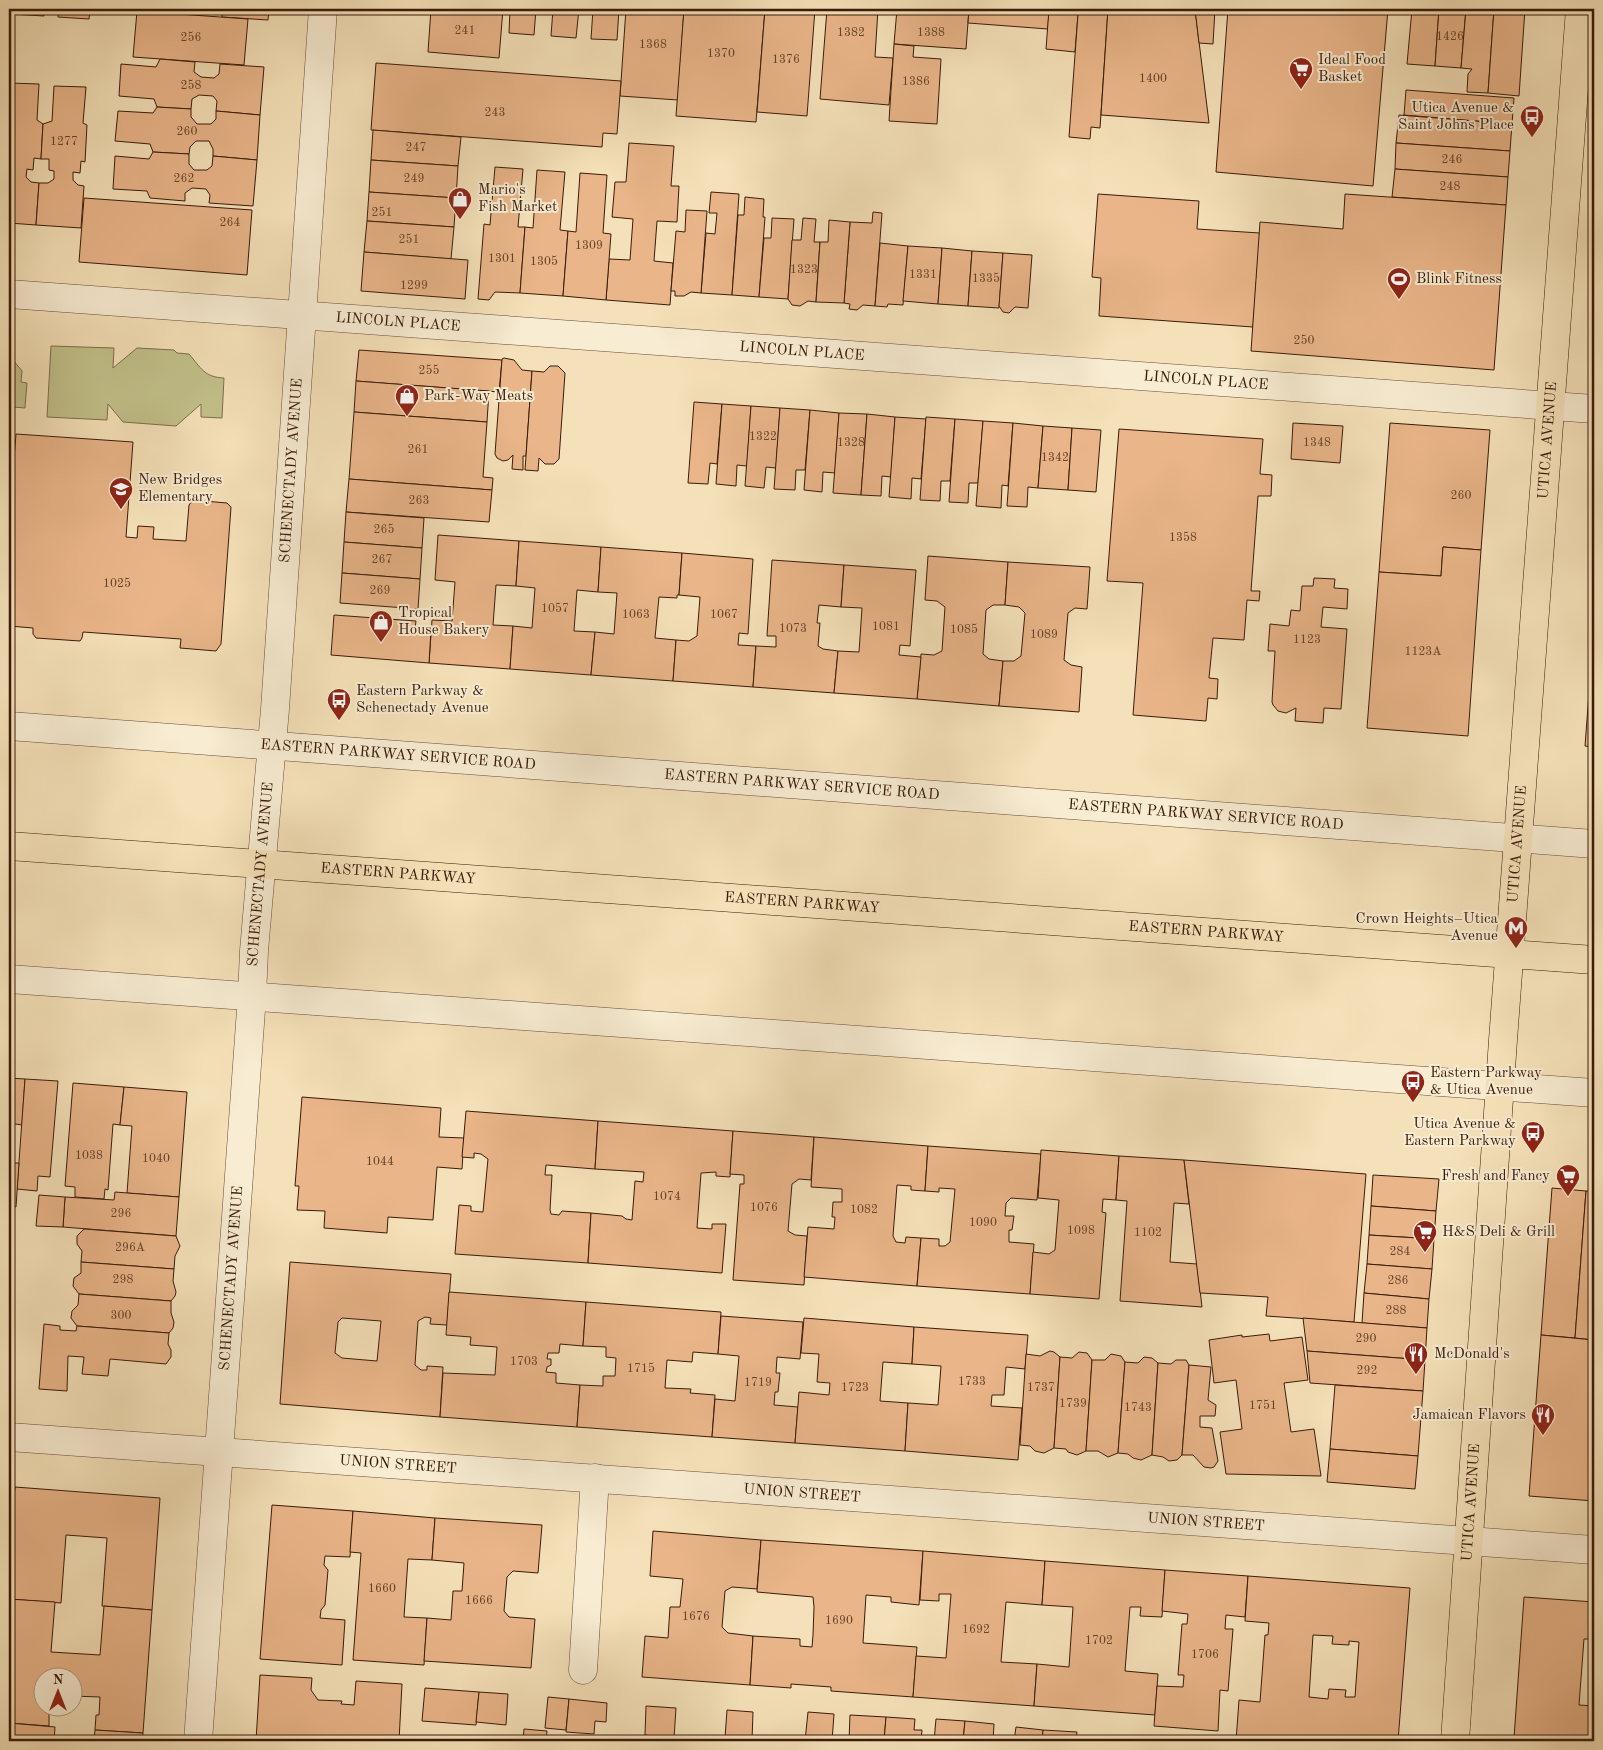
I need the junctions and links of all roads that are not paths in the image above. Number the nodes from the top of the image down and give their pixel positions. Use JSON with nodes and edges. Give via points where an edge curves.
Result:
{"nodes":[{"id":1,"x":323,"y":9,"type":"edge"},
{"id":2,"x":1580,"y":9,"type":"edge"},
{"id":3,"x":9,"y":294,"type":"edge"},
{"id":4,"x":302,"y":315,"type":"junction"},
{"id":5,"x":1552,"y":406,"type":"junction"},
{"id":6,"x":1594,"y":409,"type":"edge"},
{"id":7,"x":9,"y":726,"type":"edge"},
{"id":8,"x":272,"y":746,"type":"junction"},
{"id":9,"x":1518,"y":839,"type":"junction"},
{"id":10,"x":1594,"y":844,"type":"edge"},
{"id":11,"x":9,"y":846,"type":"edge"},
{"id":12,"x":262,"y":864,"type":"junction"},
{"id":13,"x":1510,"y":954,"type":"junction"},
{"id":14,"x":1594,"y":960,"type":"edge"},
{"id":15,"x":9,"y":978,"type":"edge"},
{"id":16,"x":252,"y":996,"type":"junction"},
{"id":17,"x":1500,"y":1086,"type":"junction"},
{"id":18,"x":1594,"y":1093,"type":"edge"},
{"id":19,"x":9,"y":1437,"type":"edge"},
{"id":20,"x":219,"y":1452,"type":"junction"},
{"id":21,"x":595,"y":1478,"type":"junction"},
{"id":22,"x":1470,"y":1541,"type":"junction"},
{"id":23,"x":1594,"y":1550,"type":"edge"},
{"id":24,"x":583,"y":1670,"type":"dead end"},
{"id":25,"x":198,"y":1741,"type":"edge"},
{"id":26,"x":1455,"y":1741,"type":"edge"}],
"edges":[{"from":1,"to":4,"type":"street","name":"SCHENECTADY AVENUE"},
{"from":2,"to":5,"type":"main road","name":"UTICA AVENUE"},
{"from":3,"to":4,"type":"street","name":"LINCOLN PLACE"},
{"from":4,"to":5,"type":"street","name":"LINCOLN PLACE"},
{"from":4,"to":8,"type":"street","name":"SCHENECTADY AVENUE"},
{"from":5,"to":6,"type":"street","name":"LINCOLN PLACE"},
{"from":5,"to":9,"type":"main road","name":"UTICA AVENUE"},
{"from":7,"to":8,"type":"street","name":"EASTERN PARKWAY SERVICE ROAD"},
{"from":8,"to":9,"type":"street","name":"EASTERN PARKWAY SERVICE ROAD"},
{"from":8,"to":12,"type":"street","name":"SCHENECTADY AVENUE"},
{"from":9,"to":10,"type":"street","name":"EASTERN PARKWAY SERVICE ROAD"},
{"from":9,"to":13,"type":"main road","name":"UTICA AVENUE"},
{"from":11,"to":12,"type":"main road","name":"EASTERN PARKWAY"},
{"from":12,"to":13,"type":"main road","name":"EASTERN PARKWAY"},
{"from":12,"to":16,"type":"street","name":"SCHENECTADY AVENUE"},
{"from":13,"to":14,"type":"main road","name":"EASTERN PARKWAY"},
{"from":13,"to":17,"type":"main road","name":"UTICA AVENUE"},
{"from":15,"to":16,"type":"street"},
{"from":16,"to":17,"type":"street"},
{"from":16,"to":20,"type":"street","name":"SCHENECTADY AVENUE"},
{"from":17,"to":18,"type":"street"},
{"from":17,"to":22,"type":"main road","name":"UTICA AVENUE"},
{"from":19,"to":20,"type":"street","name":"UNION STREET"},
{"from":20,"to":21,"type":"street","name":"UNION STREET"},
{"from":20,"to":25,"type":"street","name":"SCHENECTADY AVENUE"},
{"from":21,"to":22,"type":"street","name":"UNION STREET"},
{"from":21,"to":24,"type":"street"},
{"from":22,"to":23,"type":"street","name":"UNION STREET"},
{"from":22,"to":26,"type":"main road","name":"UTICA AVENUE"}]}
